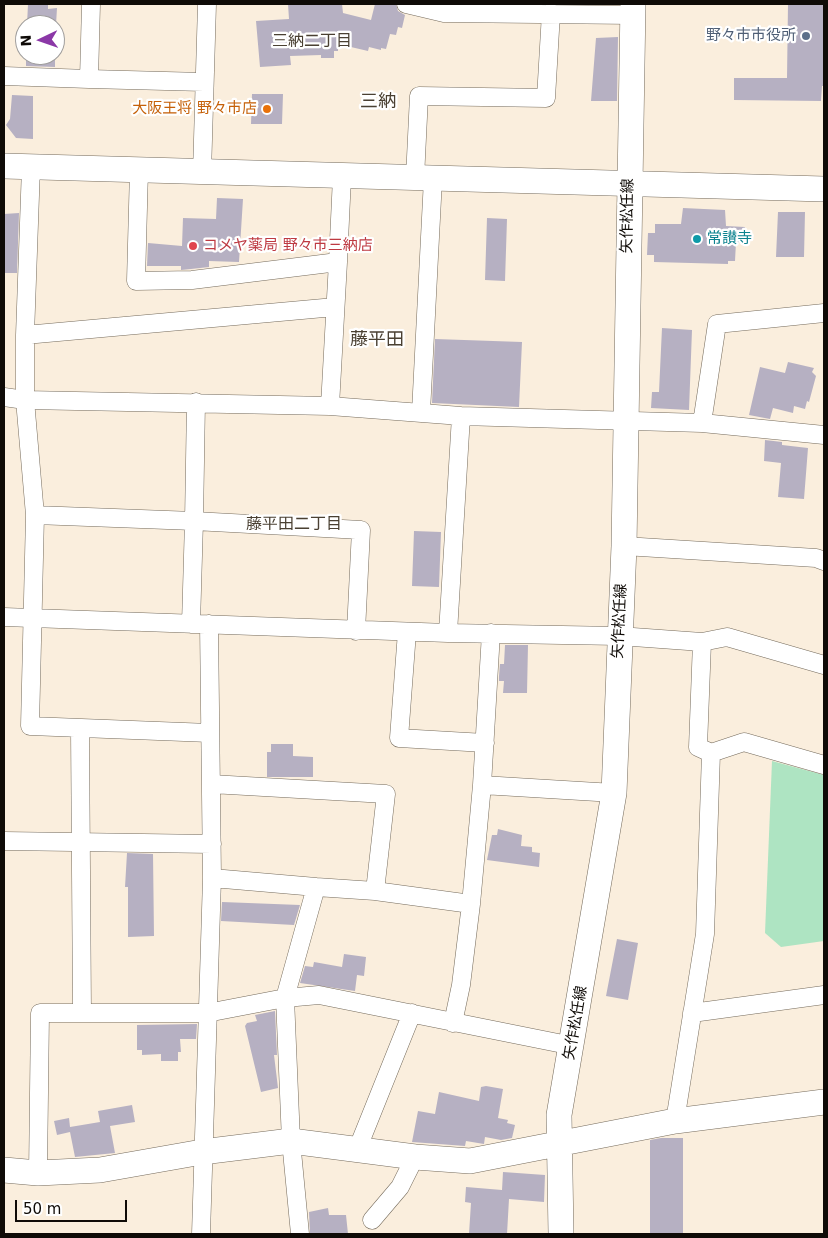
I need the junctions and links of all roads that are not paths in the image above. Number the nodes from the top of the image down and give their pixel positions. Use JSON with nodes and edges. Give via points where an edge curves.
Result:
{"nodes":[{"id":1,"x":91,"y":4,"type":"edge"},
{"id":2,"x":207,"y":4,"type":"edge"},
{"id":3,"x":406,"y":4,"type":"edge"},
{"id":4,"x":446,"y":8,"type":"edge"},
{"id":5,"x":633,"y":9,"type":"edge"},
{"id":6,"x":551,"y":13,"type":"junction"},
{"id":7,"x":4,"y":76,"type":"edge"},
{"id":8,"x":90,"y":79,"type":"junction"},
{"id":9,"x":204,"y":82,"type":"junction"},
{"id":10,"x":4,"y":166,"type":"edge"},
{"id":11,"x":31,"y":167,"type":"junction"},
{"id":12,"x":139,"y":170,"type":"junction"},
{"id":13,"x":202,"y":173,"type":"junction"},
{"id":14,"x":342,"y":177,"type":"junction"},
{"id":15,"x":424,"y":178,"type":"junction"},
{"id":16,"x":628,"y":182,"type":"junction"},
{"id":17,"x":824,"y":189,"type":"edge"},
{"id":18,"x":338,"y":262,"type":"junction"},
{"id":19,"x":335,"y":307,"type":"junction"},
{"id":20,"x":824,"y":313,"type":"edge"},
{"id":21,"x":25,"y":335,"type":"junction"},
{"id":22,"x":4,"y":397,"type":"edge"},
{"id":23,"x":25,"y":400,"type":"junction"},
{"id":24,"x":196,"y":402,"type":"junction"},
{"id":25,"x":330,"y":406,"type":"junction"},
{"id":26,"x":421,"y":412,"type":"junction"},
{"id":27,"x":461,"y":416,"type":"junction"},
{"id":28,"x":624,"y":421,"type":"junction"},
{"id":29,"x":702,"y":423,"type":"junction"},
{"id":30,"x":824,"y":435,"type":"edge"},
{"id":31,"x":35,"y":515,"type":"junction"},
{"id":32,"x":194,"y":521,"type":"junction"},
{"id":33,"x":624,"y":546,"type":"junction"},
{"id":34,"x":824,"y":561,"type":"edge"},
{"id":35,"x":4,"y":617,"type":"edge"},
{"id":36,"x":32,"y":618,"type":"junction"},
{"id":37,"x":200,"y":624,"type":"junction"},
{"id":38,"x":356,"y":631,"type":"junction"},
{"id":39,"x":407,"y":632,"type":"junction"},
{"id":40,"x":448,"y":633,"type":"junction"},
{"id":41,"x":491,"y":633,"type":"junction"},
{"id":42,"x":619,"y":636,"type":"junction"},
{"id":43,"x":702,"y":642,"type":"junction"},
{"id":44,"x":824,"y":665,"type":"edge"},
{"id":45,"x":80,"y":730,"type":"junction"},
{"id":46,"x":210,"y":733,"type":"junction"},
{"id":47,"x":485,"y":743,"type":"junction"},
{"id":48,"x":711,"y":753,"type":"junction"},
{"id":49,"x":824,"y":765,"type":"edge"},
{"id":50,"x":211,"y":784,"type":"junction"},
{"id":51,"x":482,"y":785,"type":"junction"},
{"id":52,"x":614,"y":793,"type":"junction"},
{"id":53,"x":4,"y":841,"type":"edge"},
{"id":54,"x":81,"y":842,"type":"junction"},
{"id":55,"x":212,"y":844,"type":"junction"},
{"id":56,"x":212,"y":878,"type":"junction"},
{"id":57,"x":316,"y":887,"type":"junction"},
{"id":58,"x":375,"y":891,"type":"junction"},
{"id":59,"x":470,"y":904,"type":"junction"},
{"id":60,"x":824,"y":995,"type":"edge"},
{"id":61,"x":285,"y":998,"type":"junction"},
{"id":62,"x":82,"y":1012,"type":"junction"},
{"id":63,"x":412,"y":1013,"type":"junction"},
{"id":64,"x":692,"y":1013,"type":"junction"},
{"id":65,"x":207,"y":1014,"type":"junction"},
{"id":66,"x":453,"y":1023,"type":"junction"},
{"id":67,"x":573,"y":1046,"type":"junction"},
{"id":68,"x":824,"y":1102,"type":"edge"},
{"id":69,"x":675,"y":1121,"type":"junction"},
{"id":70,"x":291,"y":1141,"type":"junction"},
{"id":71,"x":560,"y":1142,"type":"junction"},
{"id":72,"x":357,"y":1150,"type":"junction"},
{"id":73,"x":202,"y":1152,"type":"junction"},
{"id":74,"x":415,"y":1157,"type":"junction"},
{"id":75,"x":4,"y":1170,"type":"edge"},
{"id":76,"x":38,"y":1173,"type":"junction"},
{"id":77,"x":372,"y":1220,"type":"dead end"},
{"id":78,"x":201,"y":1234,"type":"edge"},
{"id":79,"x":300,"y":1234,"type":"edge"},
{"id":80,"x":561,"y":1234,"type":"edge"}],
"edges":[{"from":1,"to":8,"type":"street"},
{"from":2,"to":9,"type":"street"},
{"from":3,"to":4,"type":"street"},
{"from":4,"to":6,"type":"street"},
{"from":5,"to":6,"type":"street"},
{"from":5,"to":16,"type":"street","name":"矢作松任線"},
{"from":6,"to":15,"type":"street","via":[[546,98],[419,96]]},
{"from":7,"to":8,"type":"street"},
{"from":8,"to":9,"type":"street"},
{"from":9,"to":13,"type":"street"},
{"from":10,"to":11,"type":"street"},
{"from":11,"to":12,"type":"street"},
{"from":11,"to":21,"type":"street"},
{"from":12,"to":13,"type":"street"},
{"from":12,"to":18,"type":"street","via":[[136,281],[192,280]]},
{"from":13,"to":14,"type":"street"},
{"from":14,"to":15,"type":"street"},
{"from":14,"to":18,"type":"street"},
{"from":15,"to":16,"type":"street"},
{"from":15,"to":26,"type":"street"},
{"from":16,"to":17,"type":"street"},
{"from":16,"to":28,"type":"street","name":"矢作松任線"},
{"from":18,"to":19,"type":"street"},
{"from":19,"to":21,"type":"street"},
{"from":19,"to":25,"type":"street"},
{"from":20,"to":29,"type":"street","via":[[717,324]]},
{"from":21,"to":23,"type":"street"},
{"from":22,"to":23,"type":"street"},
{"from":23,"to":24,"type":"street"},
{"from":23,"to":31,"type":"street"},
{"from":24,"to":25,"type":"street"},
{"from":24,"to":32,"type":"street"},
{"from":25,"to":26,"type":"street"},
{"from":26,"to":27,"type":"street"},
{"from":27,"to":28,"type":"street"},
{"from":27,"to":40,"type":"street"},
{"from":28,"to":29,"type":"street"},
{"from":28,"to":33,"type":"street","name":"矢作松任線"},
{"from":29,"to":30,"type":"street"},
{"from":31,"to":32,"type":"street"},
{"from":31,"to":36,"type":"street"},
{"from":32,"to":37,"type":"street"},
{"from":32,"to":38,"type":"street","via":[[361,530]]},
{"from":33,"to":34,"type":"street"},
{"from":33,"to":42,"type":"street","name":"矢作松任線"},
{"from":35,"to":36,"type":"street"},
{"from":36,"to":37,"type":"street"},
{"from":36,"to":45,"type":"street","via":[[30,726]]},
{"from":37,"to":38,"type":"street"},
{"from":37,"to":46,"type":"street"},
{"from":38,"to":39,"type":"street"},
{"from":39,"to":40,"type":"street"},
{"from":39,"to":47,"type":"street","via":[[399,738]]},
{"from":40,"to":41,"type":"street"},
{"from":41,"to":42,"type":"street"},
{"from":41,"to":47,"type":"street"},
{"from":42,"to":43,"type":"street"},
{"from":42,"to":52,"type":"street","name":"矢作松任線"},
{"from":43,"to":44,"type":"street","via":[[727,636]]},
{"from":43,"to":48,"type":"street","via":[[698,747]]},
{"from":45,"to":46,"type":"street"},
{"from":45,"to":54,"type":"street"},
{"from":46,"to":50,"type":"street"},
{"from":47,"to":51,"type":"street"},
{"from":48,"to":49,"type":"street","via":[[744,742]]},
{"from":48,"to":64,"type":"street","via":[[705,934]]},
{"from":50,"to":55,"type":"street"},
{"from":50,"to":58,"type":"street","via":[[386,794]]},
{"from":51,"to":52,"type":"street"},
{"from":51,"to":59,"type":"street"},
{"from":52,"to":67,"type":"street","name":"矢作松任線"},
{"from":53,"to":54,"type":"street"},
{"from":54,"to":55,"type":"street"},
{"from":54,"to":62,"type":"street"},
{"from":55,"to":56,"type":"street"},
{"from":56,"to":57,"type":"street"},
{"from":56,"to":65,"type":"street"},
{"from":57,"to":58,"type":"street"},
{"from":57,"to":61,"type":"street"},
{"from":58,"to":59,"type":"street"},
{"from":59,"to":66,"type":"street","via":[[461,985]]},
{"from":60,"to":64,"type":"street"},
{"from":61,"to":63,"type":"street","via":[[319,995]]},
{"from":61,"to":65,"type":"street"},
{"from":61,"to":70,"type":"street"},
{"from":62,"to":65,"type":"street"},
{"from":62,"to":76,"type":"street","via":[[40,1013]]},
{"from":63,"to":66,"type":"street"},
{"from":63,"to":72,"type":"street"},
{"from":64,"to":69,"type":"street"},
{"from":65,"to":73,"type":"street"},
{"from":66,"to":67,"type":"street"},
{"from":67,"to":71,"type":"street","name":"矢作松任線","via":[[560,1115]]},
{"from":68,"to":69,"type":"street"},
{"from":69,"to":71,"type":"street"},
{"from":70,"to":72,"type":"street"},
{"from":70,"to":73,"type":"street"},
{"from":70,"to":79,"type":"street"},
{"from":71,"to":74,"type":"street","via":[[470,1161]]},
{"from":71,"to":80,"type":"street","name":"矢作松任線"},
{"from":72,"to":74,"type":"street"},
{"from":73,"to":76,"type":"street","via":[[100,1170]]},
{"from":73,"to":78,"type":"street"},
{"from":74,"to":77,"type":"street","via":[[400,1187]]},
{"from":75,"to":76,"type":"street"}]}
